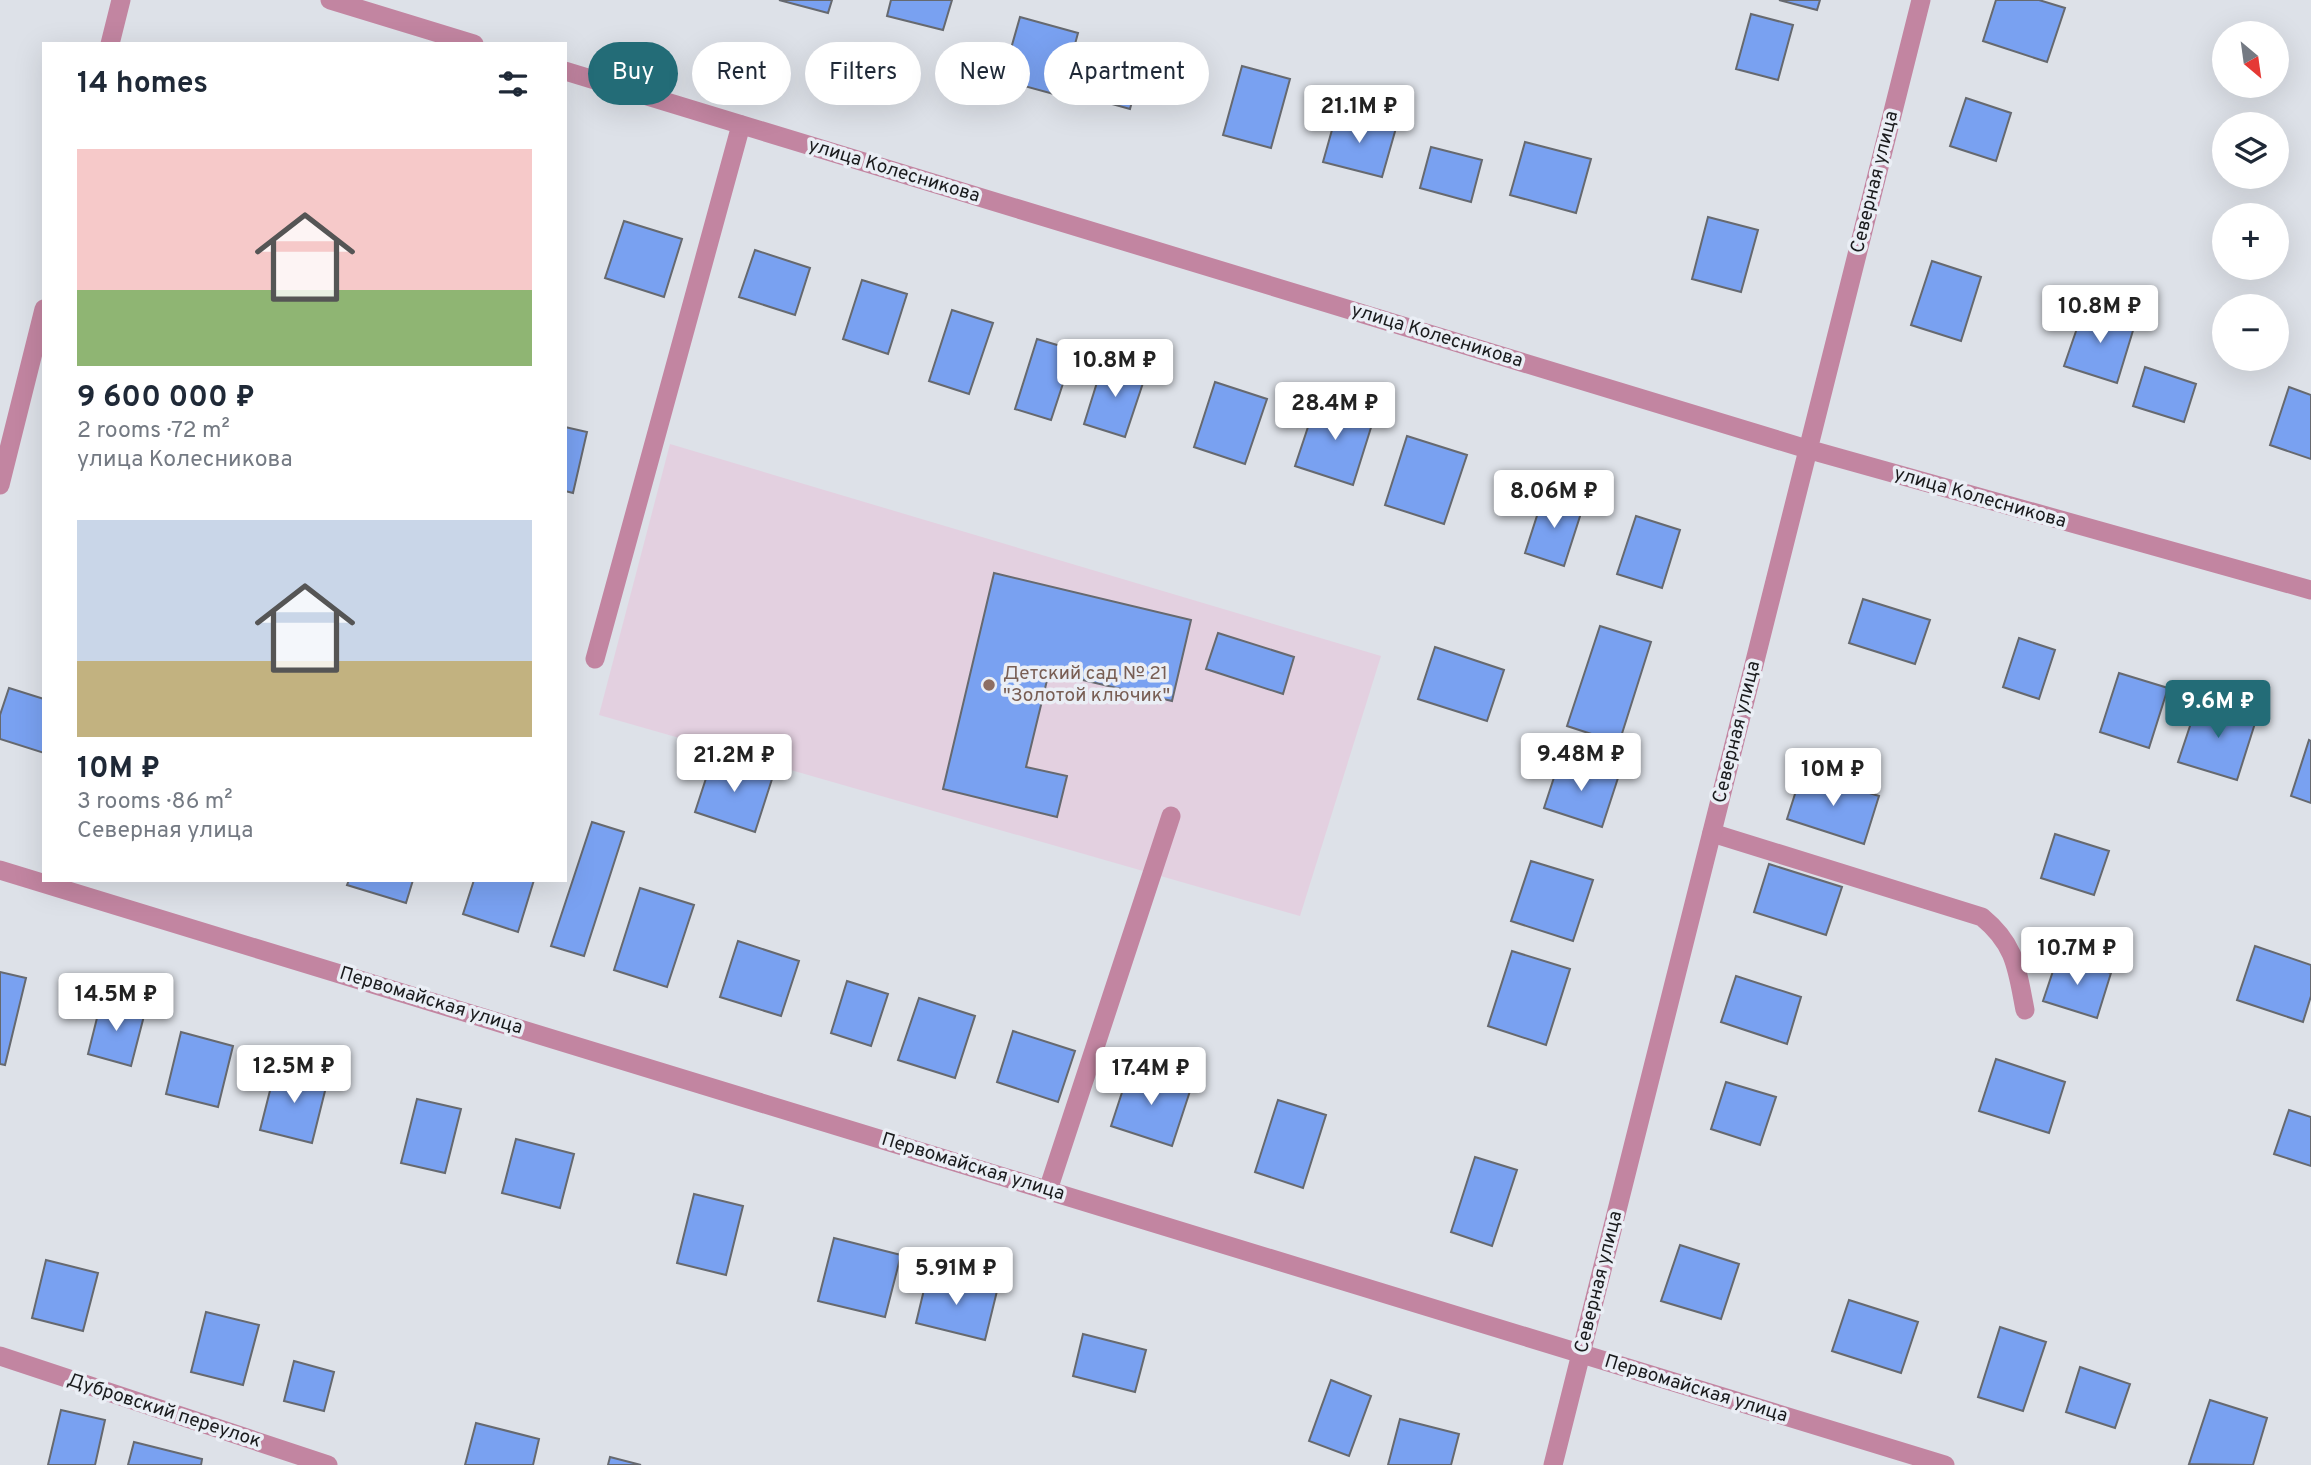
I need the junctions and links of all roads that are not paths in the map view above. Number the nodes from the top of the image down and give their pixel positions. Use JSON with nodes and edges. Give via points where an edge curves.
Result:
{"nodes":[{"id":1,"x":121,"y":0,"type":"edge"},
{"id":2,"x":330,"y":0,"type":"edge"},
{"id":3,"x":1921,"y":0,"type":"edge"},
{"id":4,"x":110,"y":42,"type":"edge"},
{"id":5,"x":467,"y":42,"type":"edge"},
{"id":6,"x":567,"y":72,"type":"edge"},
{"id":7,"x":741,"y":125,"type":"junction"},
{"id":8,"x":42,"y":317,"type":"edge"},
{"id":9,"x":1807,"y":449,"type":"junction"},
{"id":10,"x":0,"y":485,"type":"edge"},
{"id":11,"x":2311,"y":590,"type":"edge"},
{"id":12,"x":595,"y":659,"type":"dead end"},
{"id":13,"x":1171,"y":816,"type":"dead end"},
{"id":14,"x":1712,"y":833,"type":"junction"},
{"id":15,"x":0,"y":870,"type":"edge"},
{"id":16,"x":2025,"y":1010,"type":"dead end"},
{"id":17,"x":1048,"y":1190,"type":"junction"},
{"id":18,"x":1581,"y":1353,"type":"junction"},
{"id":19,"x":0,"y":1356,"type":"edge"},
{"id":20,"x":328,"y":1465,"type":"edge"},
{"id":21,"x":1553,"y":1465,"type":"edge"},
{"id":22,"x":1945,"y":1465,"type":"edge"}],
"edges":[{"from":1,"to":4,"type":"street"},
{"from":2,"to":5,"type":"street"},
{"from":3,"to":9,"type":"street","name":"Северная улица"},
{"from":6,"to":7,"type":"street","name":"улица Колесникова"},
{"from":7,"to":9,"type":"street","name":"улица Колесникова"},
{"from":7,"to":12,"type":"street"},
{"from":8,"to":10,"type":"street"},
{"from":9,"to":11,"type":"street","name":"улица Колесникова"},
{"from":9,"to":14,"type":"street","name":"Северная улица"},
{"from":13,"to":17,"type":"street"},
{"from":14,"to":16,"type":"street","via":[[1982,917],[2000,932],[2014,955]]},
{"from":14,"to":18,"type":"street","name":"Северная улица"},
{"from":15,"to":17,"type":"street","name":"Первомайская улица"},
{"from":17,"to":18,"type":"street","name":"Первомайская улица"},
{"from":18,"to":21,"type":"street","name":"Северная улица"},
{"from":18,"to":22,"type":"street","name":"Первомайская улица"},
{"from":19,"to":20,"type":"street","name":"Дубровский переулок"}]}
